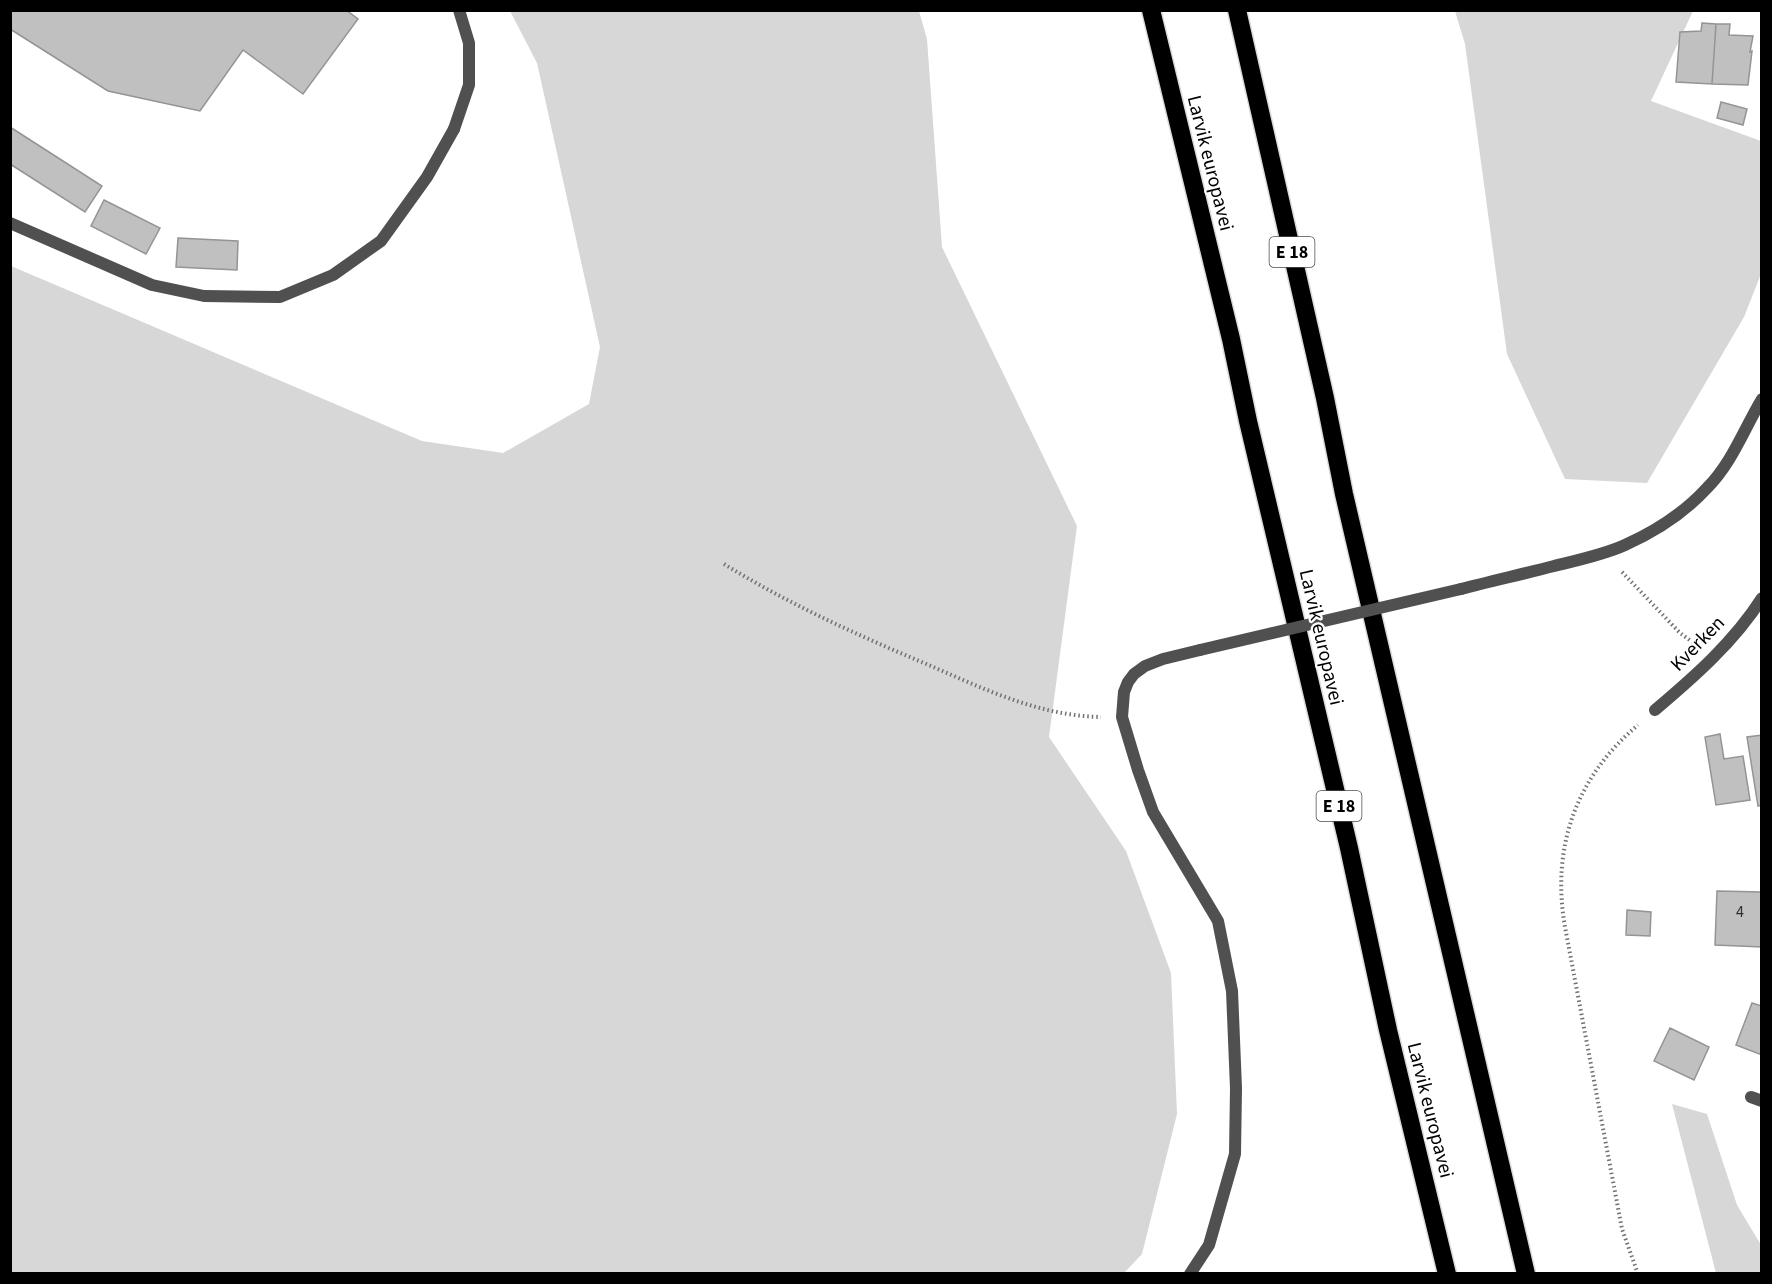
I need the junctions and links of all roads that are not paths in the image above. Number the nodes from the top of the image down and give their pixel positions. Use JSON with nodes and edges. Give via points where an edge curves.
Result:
{"nodes":[{"id":1,"x":459,"y":10,"type":"edge"},
{"id":2,"x":1151,"y":10,"type":"edge"},
{"id":3,"x":1237,"y":10,"type":"edge"},
{"id":4,"x":10,"y":223,"type":"edge"},
{"id":5,"x":1761,"y":399,"type":"edge"},
{"id":6,"x":1761,"y":598,"type":"edge"},
{"id":7,"x":1753,"y":611,"type":"junction"},
{"id":8,"x":1761,"y":623,"type":"edge"},
{"id":9,"x":1655,"y":711,"type":"road end"},
{"id":10,"x":1190,"y":1274,"type":"edge"},
{"id":11,"x":1447,"y":1274,"type":"edge"},
{"id":12,"x":1526,"y":1274,"type":"edge"}],
"edges":[{"from":1,"to":4,"type":"street","via":[[469,43],[469,85],[454,129],[427,177],[381,241],[333,275],[280,297],[204,296],[152,285]]},
{"from":2,"to":11,"type":"highway","name":"Larvik europavei","number":"E 18"},
{"from":3,"to":12,"type":"highway","number":"E 18","via":[[1344,494]]},
{"from":5,"to":10,"type":"street","bridge":true,"via":[[1729,460],[1708,488],[1681,511],[1623,546],[1461,589],[1163,659],[1145,666],[1128,682],[1122,717],[1138,770],[1153,812],[1218,921],[1232,992],[1235,1154],[1209,1245]]},
{"from":6,"to":7,"type":"street","name":"Kverken"},
{"from":7,"to":8,"type":"street"},
{"from":7,"to":9,"type":"street","name":"Kverken","via":[[1701,671]]}]}
